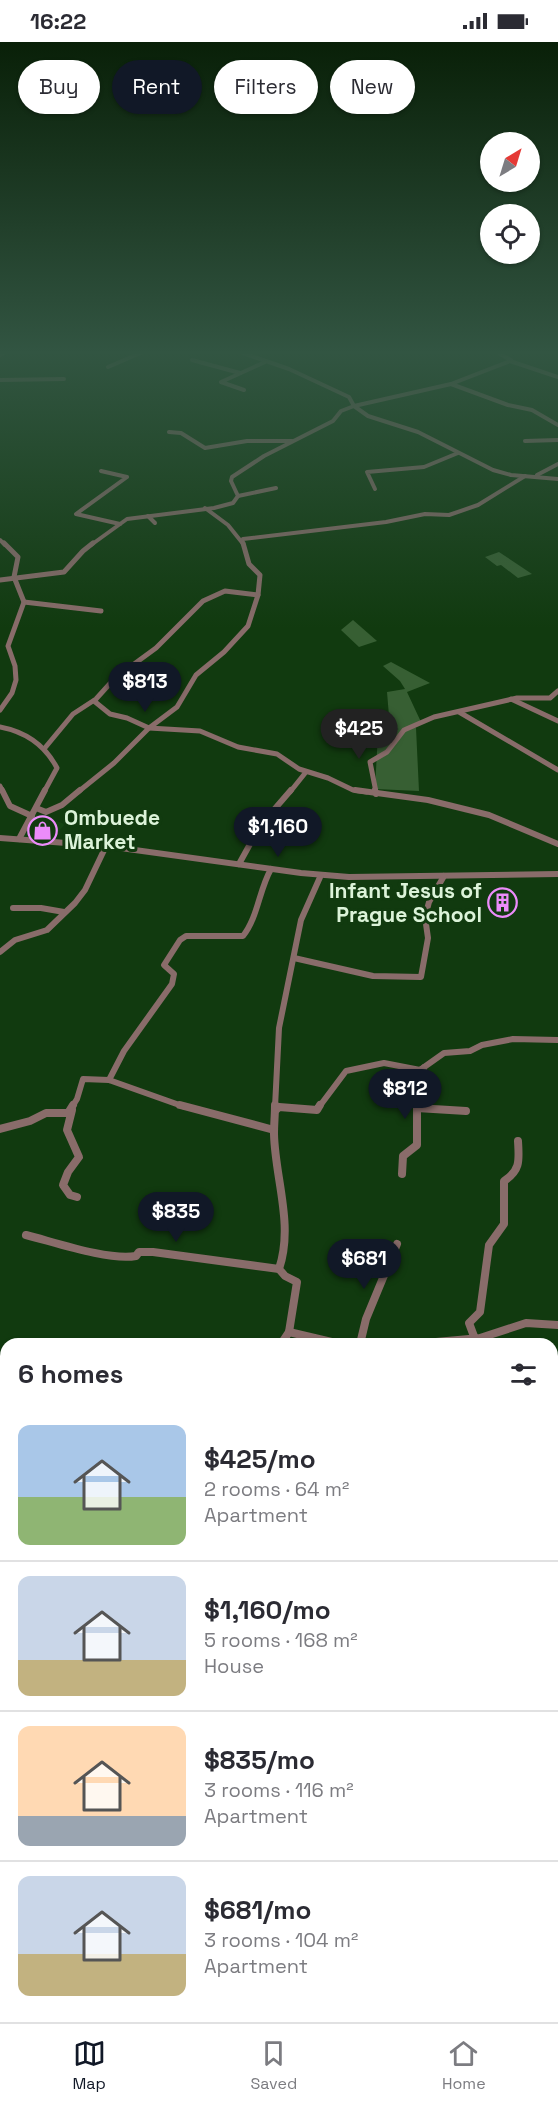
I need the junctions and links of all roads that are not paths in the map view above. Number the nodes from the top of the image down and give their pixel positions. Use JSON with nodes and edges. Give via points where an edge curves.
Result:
{"nodes":[{"id":1,"x":198,"y":443,"type":"edge"},
{"id":2,"x":233,"y":443,"type":"edge"},
{"id":3,"x":288,"y":443,"type":"edge"},
{"id":4,"x":440,"y":443,"type":"edge"},
{"id":5,"x":458,"y":453,"type":"junction"},
{"id":6,"x":558,"y":464,"type":"edge"},
{"id":7,"x":101,"y":471,"type":"dead end"},
{"id":8,"x":526,"y":475,"type":"junction"},
{"id":9,"x":536,"y":476,"type":"junction"},
{"id":10,"x":558,"y":479,"type":"edge"},
{"id":11,"x":276,"y":488,"type":"dead end"},
{"id":12,"x":375,"y":489,"type":"dead end"},
{"id":13,"x":238,"y":496,"type":"junction"},
{"id":14,"x":205,"y":508,"type":"junction"},
{"id":15,"x":148,"y":516,"type":"junction"},
{"id":16,"x":155,"y":523,"type":"dead end"},
{"id":17,"x":120,"y":524,"type":"junction"},
{"id":18,"x":243,"y":539,"type":"junction"},
{"id":19,"x":0,"y":540,"type":"edge"},
{"id":20,"x":14,"y":577,"type":"junction"},
{"id":21,"x":0,"y":580,"type":"edge"},
{"id":22,"x":258,"y":594,"type":"junction"},
{"id":23,"x":24,"y":602,"type":"junction"},
{"id":24,"x":101,"y":611,"type":"dead end"},
{"id":25,"x":558,"y":691,"type":"edge"},
{"id":26,"x":511,"y":699,"type":"junction"},
{"id":27,"x":94,"y":701,"type":"junction"},
{"id":28,"x":0,"y":710,"type":"edge"},
{"id":29,"x":459,"y":712,"type":"junction"},
{"id":30,"x":558,"y":721,"type":"edge"},
{"id":31,"x":0,"y":727,"type":"edge"},
{"id":32,"x":149,"y":728,"type":"junction"},
{"id":33,"x":44,"y":748,"type":"junction"},
{"id":34,"x":558,"y":770,"type":"edge"},
{"id":35,"x":306,"y":772,"type":"junction"},
{"id":36,"x":0,"y":786,"type":"edge"},
{"id":37,"x":376,"y":794,"type":"junction"},
{"id":38,"x":3,"y":795,"type":"edge"},
{"id":39,"x":36,"y":808,"type":"junction"},
{"id":40,"x":32,"y":816,"type":"junction"},
{"id":41,"x":0,"y":838,"type":"edge"},
{"id":42,"x":19,"y":839,"type":"junction"},
{"id":43,"x":558,"y":844,"type":"edge"},
{"id":44,"x":106,"y":846,"type":"junction"},
{"id":45,"x":239,"y":864,"type":"junction"},
{"id":46,"x":271,"y":869,"type":"junction"},
{"id":47,"x":558,"y":874,"type":"edge"},
{"id":48,"x":321,"y":875,"type":"junction"},
{"id":49,"x":444,"y":876,"type":"junction"},
{"id":50,"x":13,"y":908,"type":"dead end"},
{"id":51,"x":64,"y":912,"type":"junction"},
{"id":52,"x":0,"y":952,"type":"edge"},
{"id":53,"x":294,"y":958,"type":"junction"},
{"id":54,"x":558,"y":1040,"type":"edge"},
{"id":55,"x":424,"y":1066,"type":"junction"},
{"id":56,"x":109,"y":1080,"type":"junction"},
{"id":57,"x":417,"y":1108,"type":"junction"},
{"id":58,"x":72,"y":1109,"type":"junction"},
{"id":59,"x":276,"y":1110,"type":"junction"},
{"id":60,"x":466,"y":1111,"type":"dead end"},
{"id":61,"x":0,"y":1129,"type":"edge"},
{"id":62,"x":274,"y":1130,"type":"junction"},
{"id":63,"x":518,"y":1141,"type":"dead end"},
{"id":64,"x":402,"y":1174,"type":"dead end"},
{"id":65,"x":77,"y":1197,"type":"dead end"},
{"id":66,"x":26,"y":1235,"type":"dead end"},
{"id":67,"x":397,"y":1244,"type":"dead end"},
{"id":68,"x":279,"y":1269,"type":"junction"},
{"id":69,"x":558,"y":1325,"type":"edge"},
{"id":70,"x":289,"y":1332,"type":"junction"},
{"id":71,"x":285,"y":1338,"type":"edge"},
{"id":72,"x":314,"y":1338,"type":"edge"},
{"id":73,"x":361,"y":1338,"type":"edge"},
{"id":74,"x":476,"y":1338,"type":"edge"},
{"id":75,"x":481,"y":1338,"type":"edge"}],
"edges":[{"from":1,"to":2,"type":"street","via":[[205,448]]},
{"from":3,"to":13,"type":"street","via":[[232,477]]},
{"from":4,"to":5,"type":"street"},
{"from":5,"to":8,"type":"street","via":[[501,473]]},
{"from":5,"to":12,"type":"street","via":[[424,467],[366,472]]},
{"from":6,"to":9,"type":"street"},
{"from":7,"to":17,"type":"street","via":[[127,477],[76,514]]},
{"from":8,"to":9,"type":"street"},
{"from":8,"to":18,"type":"street","via":[[478,505],[449,515],[425,514],[397,521]]},
{"from":9,"to":10,"type":"street"},
{"from":11,"to":13,"type":"street"},
{"from":13,"to":14,"type":"street","via":[[229,504]]},
{"from":14,"to":15,"type":"street"},
{"from":14,"to":18,"type":"street"},
{"from":15,"to":16,"type":"street"},
{"from":15,"to":17,"type":"street"},
{"from":17,"to":20,"type":"street","via":[[83,551],[64,572]]},
{"from":18,"to":22,"type":"street","via":[[249,564],[260,575]]},
{"from":19,"to":20,"type":"street","via":[[18,557]]},
{"from":20,"to":21,"type":"street"},
{"from":20,"to":23,"type":"street"},
{"from":22,"to":27,"type":"street","via":[[225,591],[203,601]]},
{"from":22,"to":32,"type":"street","via":[[248,626],[196,675],[172,712]]},
{"from":23,"to":24,"type":"street"},
{"from":23,"to":28,"type":"street","via":[[8,646],[17,677],[13,692]]},
{"from":25,"to":26,"type":"street","via":[[548,699]]},
{"from":26,"to":29,"type":"street"},
{"from":26,"to":30,"type":"street"},
{"from":27,"to":32,"type":"street","via":[[110,714]]},
{"from":27,"to":33,"type":"street","via":[[73,714]]},
{"from":29,"to":34,"type":"street"},
{"from":29,"to":37,"type":"street","via":[[436,716],[407,729],[387,752],[372,760]]},
{"from":31,"to":33,"type":"street","via":[[25,735]]},
{"from":32,"to":35,"type":"street","via":[[200,730],[238,747],[277,754]]},
{"from":32,"to":39,"type":"street","via":[[114,763],[57,808],[46,813]]},
{"from":33,"to":39,"type":"street","via":[[56,770]]},
{"from":35,"to":37,"type":"street","via":[[353,790]]},
{"from":35,"to":45,"type":"street","via":[[259,828]]},
{"from":36,"to":38,"type":"street"},
{"from":37,"to":43,"type":"street","via":[[435,801],[489,815]]},
{"from":38,"to":40,"type":"street","via":[[10,806]]},
{"from":39,"to":40,"type":"street"},
{"from":40,"to":42,"type":"street"},
{"from":41,"to":42,"type":"street"},
{"from":42,"to":44,"type":"street"},
{"from":44,"to":45,"type":"street"},
{"from":44,"to":51,"type":"street","via":[[82,895]]},
{"from":45,"to":46,"type":"street"},
{"from":46,"to":48,"type":"street"},
{"from":46,"to":56,"type":"street","via":[[243,936],[181,939],[164,965],[174,975],[170,987],[124,1051]]},
{"from":47,"to":49,"type":"street"},
{"from":48,"to":49,"type":"street"},
{"from":48,"to":53,"type":"street","via":[[301,920]]},
{"from":49,"to":53,"type":"street","via":[[425,917],[428,938],[421,977],[351,974]]},
{"from":50,"to":51,"type":"street"},
{"from":51,"to":52,"type":"street","via":[[47,930],[18,938]]},
{"from":53,"to":59,"type":"street","via":[[279,1028]]},
{"from":54,"to":55,"type":"street","via":[[513,1039],[482,1045],[470,1051],[446,1052]]},
{"from":55,"to":57,"type":"street"},
{"from":55,"to":59,"type":"street","via":[[417,1070],[384,1063],[351,1068],[317,1110]]},
{"from":56,"to":58,"type":"street","via":[[83,1079]]},
{"from":56,"to":62,"type":"street","via":[[196,1111]]},
{"from":57,"to":60,"type":"street"},
{"from":57,"to":64,"type":"street","via":[[417,1145],[403,1156]]},
{"from":58,"to":61,"type":"street","via":[[67,1113],[46,1113]]},
{"from":58,"to":65,"type":"street","via":[[68,1130],[79,1157],[63,1185],[70,1195]]},
{"from":59,"to":62,"type":"street"},
{"from":62,"to":68,"type":"street","via":[[284,1205]]},
{"from":63,"to":74,"type":"street","via":[[519,1166],[504,1181],[504,1224],[489,1245],[480,1312],[469,1323]]},
{"from":66,"to":68,"type":"street","via":[[102,1254],[131,1257],[139,1252],[153,1252]]},
{"from":67,"to":73,"type":"street"},
{"from":68,"to":70,"type":"street","via":[[297,1282]]},
{"from":69,"to":75,"type":"street","via":[[518,1325]]},
{"from":70,"to":71,"type":"street"},
{"from":70,"to":72,"type":"street"}]}
